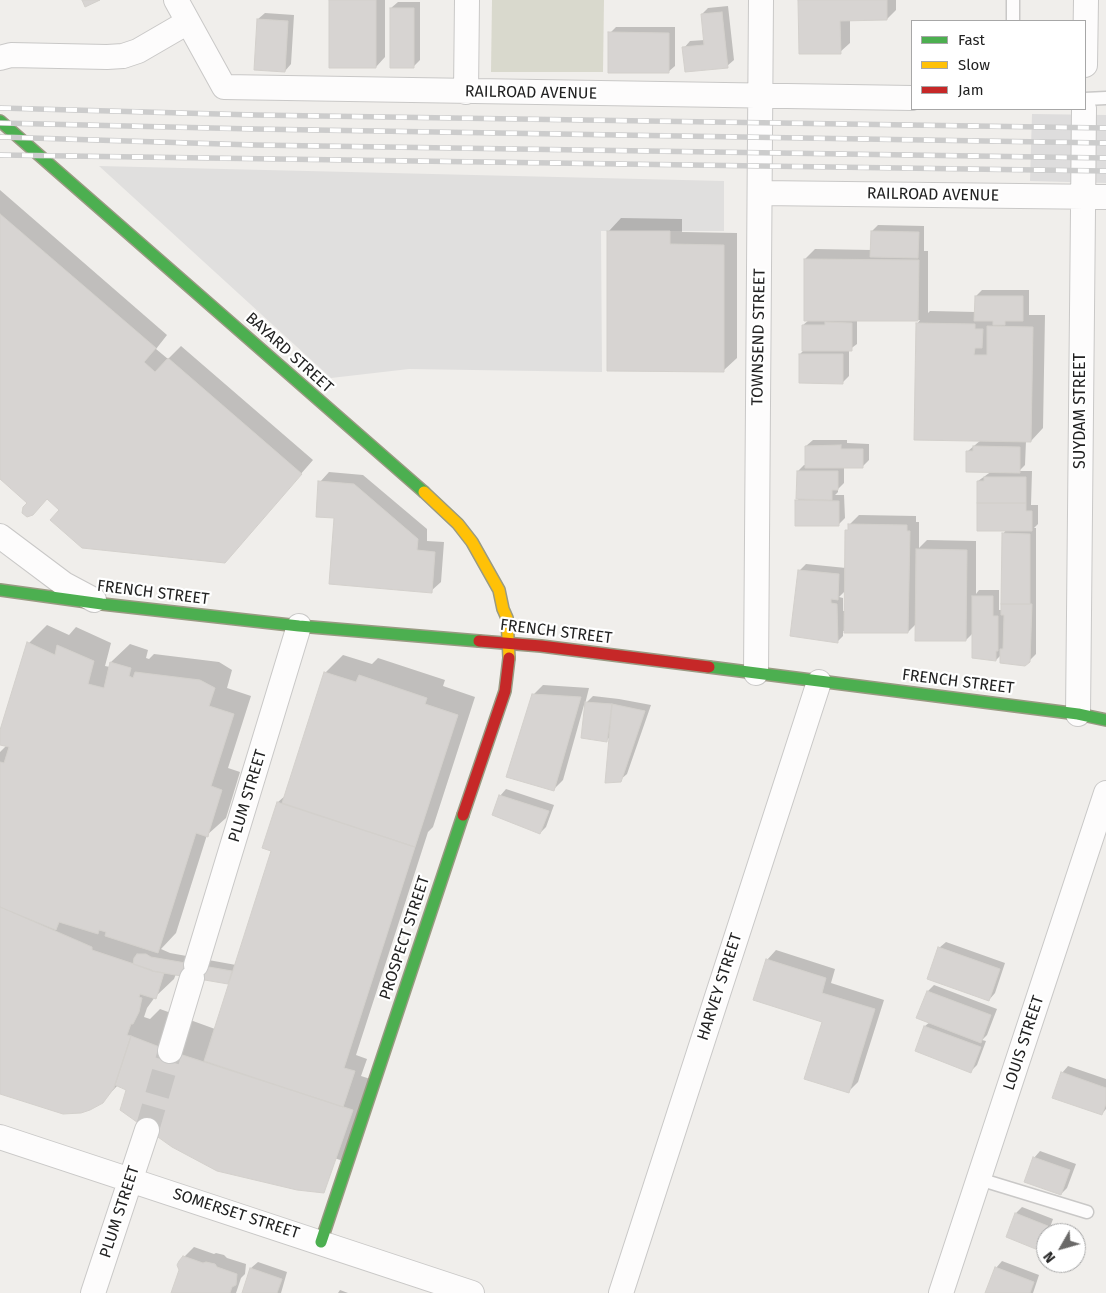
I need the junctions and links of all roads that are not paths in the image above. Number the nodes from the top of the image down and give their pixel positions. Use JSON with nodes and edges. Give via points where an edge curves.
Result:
{"nodes":[{"id":1,"x":176,"y":0,"type":"edge"},
{"id":2,"x":467,"y":0,"type":"edge"},
{"id":3,"x":761,"y":0,"type":"edge"},
{"id":4,"x":1013,"y":0,"type":"edge"},
{"id":5,"x":1086,"y":0,"type":"edge"},
{"id":6,"x":1013,"y":20,"type":"edge"},
{"id":7,"x":1086,"y":20,"type":"edge"},
{"id":8,"x":188,"y":22,"type":"junction"},
{"id":9,"x":0,"y":58,"type":"edge"},
{"id":10,"x":466,"y":92,"type":"junction"},
{"id":11,"x":760,"y":96,"type":"junction"},
{"id":12,"x":911,"y":98,"type":"edge"},
{"id":13,"x":1106,"y":98,"type":"edge"},
{"id":14,"x":1086,"y":100,"type":"edge"},
{"id":15,"x":1084,"y":110,"type":"edge"},
{"id":16,"x":0,"y":121,"type":"edge"},
{"id":17,"x":760,"y":193,"type":"junction"},
{"id":18,"x":1082,"y":197,"type":"junction"},
{"id":19,"x":1106,"y":197,"type":"edge"},
{"id":20,"x":0,"y":536,"type":"edge"},
{"id":21,"x":0,"y":590,"type":"edge"},
{"id":22,"x":102,"y":604,"type":"junction"},
{"id":23,"x":299,"y":626,"type":"junction"},
{"id":24,"x":508,"y":642,"type":"junction"},
{"id":25,"x":756,"y":673,"type":"junction"},
{"id":26,"x":820,"y":682,"type":"junction"},
{"id":27,"x":1078,"y":714,"type":"junction"},
{"id":28,"x":1106,"y":720,"type":"edge"},
{"id":29,"x":1106,"y":793,"type":"edge"},
{"id":30,"x":170,"y":1051,"type":"tunnel mouth"},
{"id":31,"x":147,"y":1130,"type":"tunnel mouth"},
{"id":32,"x":0,"y":1137,"type":"edge"},
{"id":33,"x":979,"y":1179,"type":"junction"},
{"id":34,"x":131,"y":1180,"type":"junction"},
{"id":35,"x":1087,"y":1212,"type":"dead end"},
{"id":36,"x":321,"y":1242,"type":"junction"},
{"id":37,"x":94,"y":1293,"type":"edge"},
{"id":38,"x":472,"y":1293,"type":"edge"},
{"id":39,"x":621,"y":1293,"type":"edge"},
{"id":40,"x":942,"y":1293,"type":"edge"}],
"edges":[{"from":1,"to":8,"type":"street"},
{"from":2,"to":10,"type":"street"},
{"from":3,"to":11,"type":"street","name":"TOWNSEND STREET"},
{"from":4,"to":6,"type":"lane"},
{"from":5,"to":7,"type":"street"},
{"from":8,"to":9,"type":"street","via":[[123,56],[11,55]]},
{"from":8,"to":10,"type":"street","name":"RAILROAD AVENUE","via":[[224,87]]},
{"from":10,"to":11,"type":"street","name":"RAILROAD AVENUE"},
{"from":11,"to":12,"type":"street","name":"RAILROAD AVENUE"},
{"from":11,"to":17,"type":"street","name":"TOWNSEND STREET"},
{"from":13,"to":14,"type":"lane"},
{"from":15,"to":18,"type":"street","name":"SUYDAM STREET"},
{"from":16,"to":24,"type":"street","name":"BAYARD STREET","via":[[458,524],[480,554],[499,590],[507,618]]},
{"from":17,"to":18,"type":"street","name":"RAILROAD AVENUE"},
{"from":17,"to":25,"type":"street","name":"TOWNSEND STREET"},
{"from":18,"to":19,"type":"street","name":"RAILROAD AVENUE"},
{"from":18,"to":27,"type":"street","name":"SUYDAM STREET"},
{"from":20,"to":22,"type":"street","via":[[64,584]]},
{"from":21,"to":22,"type":"street","name":"FRENCH STREET"},
{"from":22,"to":23,"type":"street","name":"FRENCH STREET"},
{"from":23,"to":24,"type":"street","name":"FRENCH STREET"},
{"from":23,"to":30,"type":"street","name":"PLUM STREET"},
{"from":24,"to":25,"type":"street","name":"FRENCH STREET"},
{"from":24,"to":36,"type":"street","name":"PROSPECT STREET","via":[[505,691]]},
{"from":25,"to":26,"type":"street","name":"FRENCH STREET"},
{"from":26,"to":27,"type":"street","name":"FRENCH STREET"},
{"from":26,"to":39,"type":"street","name":"HARVEY STREET"},
{"from":27,"to":28,"type":"street","name":"FRENCH STREET"},
{"from":29,"to":33,"type":"street","name":"LOUIS STREET"},
{"from":31,"to":34,"type":"street","name":"PLUM STREET"},
{"from":32,"to":34,"type":"street","name":"SOMERSET STREET"},
{"from":33,"to":35,"type":"lane"},
{"from":33,"to":40,"type":"street","name":"LOUIS STREET"},
{"from":34,"to":36,"type":"street","name":"SOMERSET STREET"},
{"from":34,"to":37,"type":"street","name":"PLUM STREET"},
{"from":36,"to":38,"type":"street","name":"SOMERSET STREET"}]}
